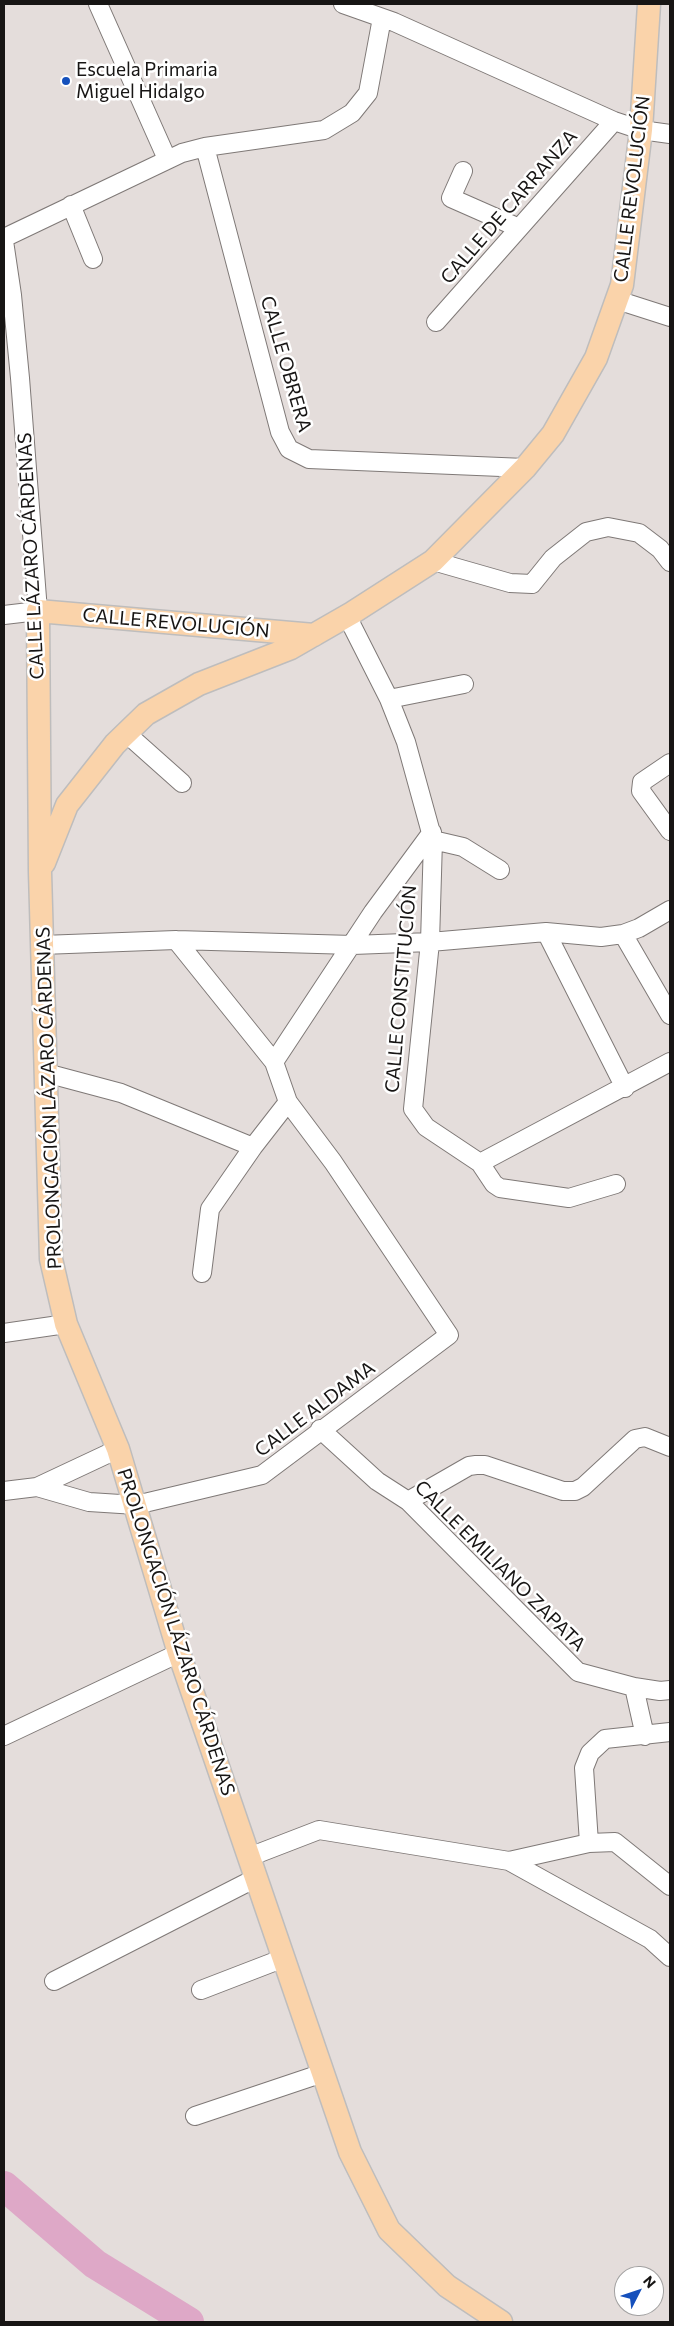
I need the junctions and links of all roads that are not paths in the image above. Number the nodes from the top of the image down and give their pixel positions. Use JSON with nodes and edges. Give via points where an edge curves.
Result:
{"nodes":[{"id":1,"x":98,"y":4,"type":"edge"},
{"id":2,"x":343,"y":4,"type":"edge"},
{"id":3,"x":649,"y":4,"type":"edge"},
{"id":4,"x":382,"y":18,"type":"junction"},
{"id":5,"x":614,"y":121,"type":"junction"},
{"id":6,"x":641,"y":130,"type":"junction"},
{"id":7,"x":670,"y":134,"type":"edge"},
{"id":8,"x":204,"y":147,"type":"junction"},
{"id":9,"x":167,"y":159,"type":"junction"},
{"id":10,"x":463,"y":171,"type":"dead end"},
{"id":11,"x":71,"y":205,"type":"junction"},
{"id":12,"x":519,"y":228,"type":"junction"},
{"id":13,"x":4,"y":239,"type":"edge"},
{"id":14,"x":93,"y":259,"type":"dead end"},
{"id":15,"x":7,"y":281,"type":"edge"},
{"id":16,"x":617,"y":300,"type":"junction"},
{"id":17,"x":670,"y":317,"type":"edge"},
{"id":18,"x":436,"y":322,"type":"dead end"},
{"id":19,"x":525,"y":468,"type":"junction"},
{"id":20,"x":433,"y":560,"type":"junction"},
{"id":21,"x":670,"y":562,"type":"edge"},
{"id":22,"x":38,"y":612,"type":"junction"},
{"id":23,"x":4,"y":615,"type":"edge"},
{"id":24,"x":348,"y":616,"type":"junction"},
{"id":25,"x":314,"y":635,"type":"junction"},
{"id":26,"x":464,"y":684,"type":"dead end"},
{"id":27,"x":389,"y":700,"type":"junction"},
{"id":28,"x":126,"y":734,"type":"junction"},
{"id":29,"x":670,"y":763,"type":"edge"},
{"id":30,"x":182,"y":783,"type":"dead end"},
{"id":31,"x":670,"y":831,"type":"edge"},
{"id":32,"x":432,"y":836,"type":"junction"},
{"id":33,"x":500,"y":870,"type":"dead end"},
{"id":34,"x":40,"y":872,"type":"junction"},
{"id":35,"x":670,"y":910,"type":"edge"},
{"id":36,"x":546,"y":932,"type":"junction"},
{"id":37,"x":623,"y":934,"type":"junction"},
{"id":38,"x":176,"y":940,"type":"junction"},
{"id":39,"x":430,"y":942,"type":"junction"},
{"id":40,"x":42,"y":945,"type":"junction"},
{"id":41,"x":353,"y":945,"type":"junction"},
{"id":42,"x":670,"y":1015,"type":"edge"},
{"id":43,"x":274,"y":1062,"type":"junction"},
{"id":44,"x":670,"y":1062,"type":"edge"},
{"id":45,"x":46,"y":1072,"type":"junction"},
{"id":46,"x":625,"y":1088,"type":"junction"},
{"id":47,"x":288,"y":1102,"type":"junction"},
{"id":48,"x":253,"y":1147,"type":"junction"},
{"id":49,"x":480,"y":1164,"type":"junction"},
{"id":50,"x":616,"y":1184,"type":"dead end"},
{"id":51,"x":202,"y":1273,"type":"dead end"},
{"id":52,"x":66,"y":1324,"type":"junction"},
{"id":53,"x":4,"y":1332,"type":"edge"},
{"id":54,"x":320,"y":1429,"type":"junction"},
{"id":55,"x":670,"y":1448,"type":"edge"},
{"id":56,"x":118,"y":1449,"type":"junction"},
{"id":57,"x":37,"y":1487,"type":"junction"},
{"id":58,"x":4,"y":1490,"type":"edge"},
{"id":59,"x":408,"y":1501,"type":"junction"},
{"id":60,"x":136,"y":1505,"type":"junction"},
{"id":61,"x":179,"y":1653,"type":"junction"},
{"id":62,"x":634,"y":1687,"type":"junction"},
{"id":63,"x":670,"y":1690,"type":"edge"},
{"id":64,"x":670,"y":1732,"type":"edge"},
{"id":65,"x":4,"y":1736,"type":"edge"},
{"id":66,"x":645,"y":1736,"type":"junction"},
{"id":67,"x":588,"y":1843,"type":"junction"},
{"id":68,"x":509,"y":1861,"type":"junction"},
{"id":69,"x":253,"y":1868,"type":"junction"},
{"id":70,"x":670,"y":1886,"type":"edge"},
{"id":71,"x":670,"y":1957,"type":"edge"},
{"id":72,"x":284,"y":1958,"type":"junction"},
{"id":73,"x":54,"y":1981,"type":"dead end"},
{"id":74,"x":201,"y":1990,"type":"dead end"},
{"id":75,"x":323,"y":2073,"type":"junction"},
{"id":76,"x":196,"y":2116,"type":"dead end"},
{"id":77,"x":501,"y":2322,"type":"edge"}],
"edges":[{"from":1,"to":9,"type":"street"},
{"from":2,"to":4,"type":"street"},
{"from":3,"to":6,"type":"main road","name":"CALLE REVOLUCIÓN"},
{"from":4,"to":5,"type":"street"},
{"from":4,"to":8,"type":"street","via":[[368,93],[352,113],[324,130]]},
{"from":5,"to":6,"type":"street"},
{"from":5,"to":12,"type":"street","name":"CALLE DE CARRANZA"},
{"from":6,"to":7,"type":"street"},
{"from":6,"to":16,"type":"main road","name":"CALLE REVOLUCIÓN","via":[[622,284]]},
{"from":8,"to":9,"type":"street"},
{"from":8,"to":19,"type":"street","name":"CALLE OBRERA","via":[[280,432],[289,448],[309,459]]},
{"from":9,"to":11,"type":"street"},
{"from":10,"to":12,"type":"street","via":[[451,198]]},
{"from":11,"to":13,"type":"street"},
{"from":11,"to":14,"type":"street"},
{"from":12,"to":18,"type":"street","name":"CALLE DE CARRANZA"},
{"from":13,"to":15,"type":"street","name":"CALLE LÁZARO CÁRDENAS"},
{"from":15,"to":22,"type":"street","name":"CALLE LÁZARO CÁRDENAS"},
{"from":16,"to":17,"type":"street"},
{"from":16,"to":19,"type":"main road","name":"CALLE REVOLUCIÓN","via":[[596,358],[553,434]]},
{"from":19,"to":20,"type":"main road","name":"CALLE REVOLUCIÓN"},
{"from":20,"to":21,"type":"street","via":[[510,583],[532,584],[553,558],[586,532],[608,527],[639,533],[660,549]]},
{"from":20,"to":24,"type":"main road","name":"CALLE REVOLUCIÓN"},
{"from":22,"to":23,"type":"street"},
{"from":22,"to":25,"type":"main road","name":"CALLE REVOLUCIÓN"},
{"from":22,"to":34,"type":"main road","name":"CALLE LÁZARO CÁRDENAS"},
{"from":24,"to":25,"type":"main road","name":"CALLE REVOLUCIÓN"},
{"from":24,"to":27,"type":"street","name":"CALLE CONSTITUCIÓN"},
{"from":25,"to":28,"type":"main road","name":"CALLE REVOLUCIÓN","via":[[291,648],[198,684],[146,714]]},
{"from":26,"to":27,"type":"street"},
{"from":27,"to":32,"type":"street","name":"CALLE CONSTITUCIÓN","via":[[406,742]]},
{"from":28,"to":30,"type":"street"},
{"from":28,"to":34,"type":"main road","name":"CALLE REVOLUCIÓN","via":[[68,804]]},
{"from":29,"to":31,"type":"street","via":[[642,782],[641,786]]},
{"from":32,"to":33,"type":"street","via":[[463,847]]},
{"from":32,"to":39,"type":"street","name":"CALLE CONSTITUCIÓN"},
{"from":32,"to":41,"type":"street","via":[[373,912]]},
{"from":34,"to":40,"type":"main road","name":"PROLONGACIÓN LÁZARO CÁRDENAS"},
{"from":35,"to":37,"type":"street"},
{"from":36,"to":37,"type":"street","via":[[601,937]]},
{"from":36,"to":39,"type":"street"},
{"from":36,"to":46,"type":"street"},
{"from":37,"to":42,"type":"street"},
{"from":38,"to":40,"type":"street"},
{"from":38,"to":41,"type":"street"},
{"from":38,"to":43,"type":"street"},
{"from":39,"to":41,"type":"street"},
{"from":39,"to":49,"type":"street","name":"CALLE CONSTITUCIÓN","via":[[413,1108],[426,1127]]},
{"from":40,"to":45,"type":"main road","name":"PROLONGACIÓN LÁZARO CÁRDENAS"},
{"from":41,"to":43,"type":"street"},
{"from":43,"to":47,"type":"street"},
{"from":44,"to":46,"type":"street"},
{"from":45,"to":48,"type":"street","via":[[121,1093]]},
{"from":45,"to":52,"type":"main road","name":"PROLONGACIÓN LÁZARO CÁRDENAS","via":[[52,1259]]},
{"from":46,"to":49,"type":"street"},
{"from":47,"to":48,"type":"street"},
{"from":47,"to":54,"type":"street","name":"CALLE ALDAMA","via":[[333,1162],[449,1335]]},
{"from":48,"to":51,"type":"street","via":[[210,1209]]},
{"from":49,"to":50,"type":"street","name":"CALLE CONSTITUCIÓN","via":[[494,1184],[504,1189],[569,1198]]},
{"from":52,"to":53,"type":"street"},
{"from":52,"to":56,"type":"main road","name":"PROLONGACIÓN LÁZARO CÁRDENAS"},
{"from":54,"to":59,"type":"street","name":"CALLE EMILIANO ZAPATA","via":[[377,1480]]},
{"from":54,"to":60,"type":"street","name":"CALLE ALDAMA","via":[[262,1475]]},
{"from":55,"to":59,"type":"street","via":[[645,1437],[635,1439],[575,1491],[563,1491],[485,1465],[476,1465]]},
{"from":56,"to":57,"type":"street"},
{"from":56,"to":60,"type":"main road","name":"PROLONGACIÓN LÁZARO CÁRDENAS"},
{"from":57,"to":58,"type":"street"},
{"from":57,"to":60,"type":"street","name":"CALLE ALDAMA","via":[[89,1502]]},
{"from":59,"to":62,"type":"street","name":"CALLE EMILIANO ZAPATA","via":[[572,1668]]},
{"from":60,"to":61,"type":"main road","name":"PROLONGACIÓN LÁZARO CÁRDENAS"},
{"from":61,"to":65,"type":"street"},
{"from":61,"to":69,"type":"main road","name":"PROLONGACIÓN LÁZARO CÁRDENAS"},
{"from":62,"to":63,"type":"street","name":"CALLE EMILIANO ZAPATA"},
{"from":62,"to":66,"type":"street"},
{"from":64,"to":66,"type":"street"},
{"from":66,"to":67,"type":"street","via":[[605,1739],[590,1753],[584,1768]]},
{"from":67,"to":68,"type":"street"},
{"from":67,"to":70,"type":"street","via":[[615,1842]]},
{"from":68,"to":69,"type":"street","via":[[319,1830]]},
{"from":68,"to":71,"type":"street","via":[[650,1939]]},
{"from":69,"to":72,"type":"main road","name":"PROLONGACIÓN LÁZARO CÁRDENAS"},
{"from":69,"to":73,"type":"street"},
{"from":72,"to":74,"type":"street"},
{"from":72,"to":75,"type":"main road","name":"PROLONGACIÓN LÁZARO CÁRDENAS"},
{"from":75,"to":76,"type":"street"},
{"from":75,"to":77,"type":"main road","name":"PROLONGACIÓN LÁZARO CÁRDENAS","via":[[350,2152],[389,2230],[447,2286]]}]}
